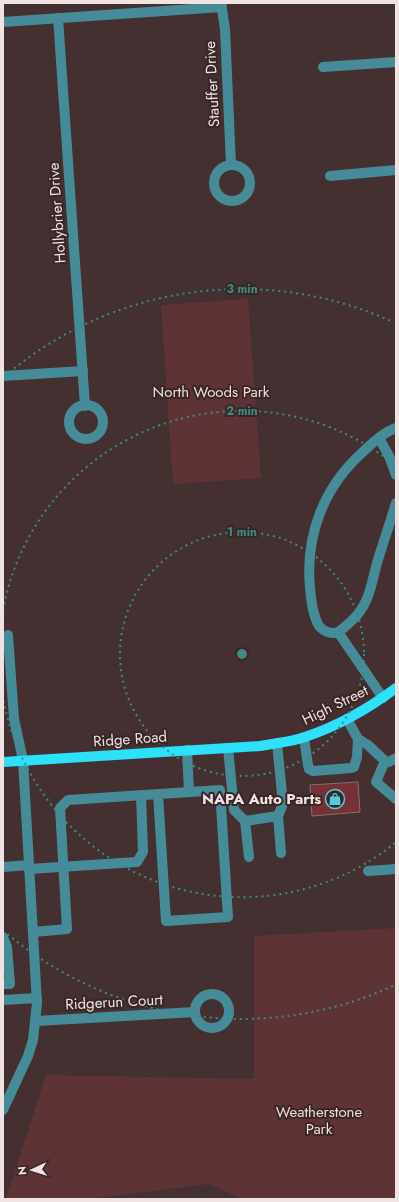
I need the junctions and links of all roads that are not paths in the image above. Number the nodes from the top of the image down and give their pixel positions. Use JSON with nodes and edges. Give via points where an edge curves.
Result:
{"nodes":[{"id":1,"x":222,"y":5,"type":"edge"},
{"id":2,"x":58,"y":18,"type":"junction"},
{"id":3,"x":3,"y":22,"type":"edge"},
{"id":4,"x":396,"y":62,"type":"edge"},
{"id":5,"x":323,"y":67,"type":"dead end"},
{"id":6,"x":231,"y":165,"type":"dead end"},
{"id":7,"x":396,"y":170,"type":"edge"},
{"id":8,"x":330,"y":176,"type":"dead end"},
{"id":9,"x":83,"y":371,"type":"junction"},
{"id":10,"x":3,"y":376,"type":"edge"},
{"id":11,"x":85,"y":406,"type":"dead end"},
{"id":12,"x":396,"y":428,"type":"edge"},
{"id":13,"x":379,"y":438,"type":"junction"},
{"id":14,"x":396,"y":475,"type":"edge"},
{"id":15,"x":396,"y":503,"type":"edge"},
{"id":16,"x":338,"y":632,"type":"junction"},
{"id":17,"x":8,"y":635,"type":"dead end"},
{"id":18,"x":396,"y":688,"type":"edge"},
{"id":19,"x":383,"y":698,"type":"junction"},
{"id":20,"x":347,"y":719,"type":"junction"},
{"id":21,"x":304,"y":738,"type":"junction"},
{"id":22,"x":358,"y":739,"type":"junction"},
{"id":23,"x":277,"y":743,"type":"junction"},
{"id":24,"x":260,"y":746,"type":"joint"},
{"id":25,"x":228,"y":748,"type":"junction"},
{"id":26,"x":187,"y":750,"type":"junction"},
{"id":27,"x":396,"y":758,"type":"edge"},
{"id":28,"x":23,"y":760,"type":"junction"},
{"id":29,"x":385,"y":761,"type":"junction"},
{"id":30,"x":3,"y":762,"type":"edge"},
{"id":31,"x":189,"y":792,"type":"junction"},
{"id":32,"x":158,"y":794,"type":"junction"},
{"id":33,"x":141,"y":795,"type":"junction"},
{"id":34,"x":396,"y":799,"type":"edge"},
{"id":35,"x":278,"y":816,"type":"junction"},
{"id":36,"x":245,"y":821,"type":"junction"},
{"id":37,"x":281,"y":852,"type":"dead end"},
{"id":38,"x":248,"y":857,"type":"dead end"},
{"id":39,"x":64,"y":866,"type":"junction"},
{"id":40,"x":3,"y":867,"type":"edge"},
{"id":41,"x":29,"y":867,"type":"junction"},
{"id":42,"x":396,"y":869,"type":"edge"},
{"id":43,"x":368,"y":871,"type":"dead end"},
{"id":44,"x":33,"y":932,"type":"junction"},
{"id":45,"x":3,"y":937,"type":"edge"},
{"id":46,"x":3,"y":984,"type":"edge"},
{"id":47,"x":37,"y":998,"type":"junction"},
{"id":48,"x":3,"y":1000,"type":"edge"},
{"id":49,"x":195,"y":1012,"type":"dead end"},
{"id":50,"x":36,"y":1021,"type":"junction"},
{"id":51,"x":3,"y":1110,"type":"edge"}],
"edges":[{"from":1,"to":2,"type":"street"},
{"from":1,"to":6,"type":"street","name":"Stauffer Drive"},
{"from":2,"to":3,"type":"street"},
{"from":2,"to":9,"type":"street","name":"Hollybrier Drive"},
{"from":4,"to":5,"type":"street"},
{"from":7,"to":8,"type":"street"},
{"from":9,"to":10,"type":"street"},
{"from":9,"to":11,"type":"street","name":"Hollybrier Drive"},
{"from":12,"to":13,"type":"street"},
{"from":13,"to":14,"type":"street"},
{"from":13,"to":16,"type":"street","via":[[352,461],[339,478],[322,507],[314,530],[308,569],[314,614],[320,627],[330,633]]},
{"from":15,"to":16,"type":"street","via":[[369,596],[358,614]]},
{"from":16,"to":19,"type":"street"},
{"from":17,"to":28,"type":"street","via":[[14,719]]},
{"from":18,"to":19,"type":"main road","name":"High Street"},
{"from":19,"to":20,"type":"main road","name":"High Street"},
{"from":20,"to":21,"type":"main road","name":"High Street"},
{"from":20,"to":22,"type":"street"},
{"from":21,"to":22,"type":"street","via":[[308,765],[313,771],[354,767]]},
{"from":21,"to":23,"type":"main road","name":"High Street"},
{"from":22,"to":29,"type":"street","via":[[368,744]]},
{"from":23,"to":24,"type":"main road","name":"High Street"},
{"from":23,"to":35,"type":"street","via":[[283,804]]},
{"from":24,"to":25,"type":"main road","name":"Ridge Road"},
{"from":25,"to":26,"type":"main road","name":"Ridge Road"},
{"from":25,"to":36,"type":"street","via":[[234,810]]},
{"from":26,"to":28,"type":"main road","name":"Ridge Road"},
{"from":26,"to":31,"type":"street"},
{"from":27,"to":29,"type":"street","via":[[389,762]]},
{"from":28,"to":30,"type":"main road","name":"Ridge Road"},
{"from":28,"to":41,"type":"street"},
{"from":29,"to":34,"type":"street","via":[[376,782]]},
{"from":31,"to":32,"type":"street"},
{"from":31,"to":32,"type":"street","via":[[220,790],[228,917],[166,921]]},
{"from":32,"to":33,"type":"street"},
{"from":33,"to":39,"type":"street","via":[[143,852],[136,862]]},
{"from":33,"to":39,"type":"street","via":[[68,800],[60,808]]},
{"from":35,"to":36,"type":"street"},
{"from":35,"to":37,"type":"street"},
{"from":36,"to":38,"type":"street"},
{"from":39,"to":41,"type":"street"},
{"from":39,"to":44,"type":"street","via":[[67,929]]},
{"from":40,"to":41,"type":"street"},
{"from":41,"to":44,"type":"street"},
{"from":42,"to":43,"type":"street"},
{"from":44,"to":47,"type":"street"},
{"from":45,"to":46,"type":"street","via":[[7,946],[10,984]]},
{"from":47,"to":48,"type":"street"},
{"from":47,"to":50,"type":"street"},
{"from":49,"to":50,"type":"street","name":"Ridgerun Court"},
{"from":50,"to":51,"type":"street","via":[[28,1056]]}]}
